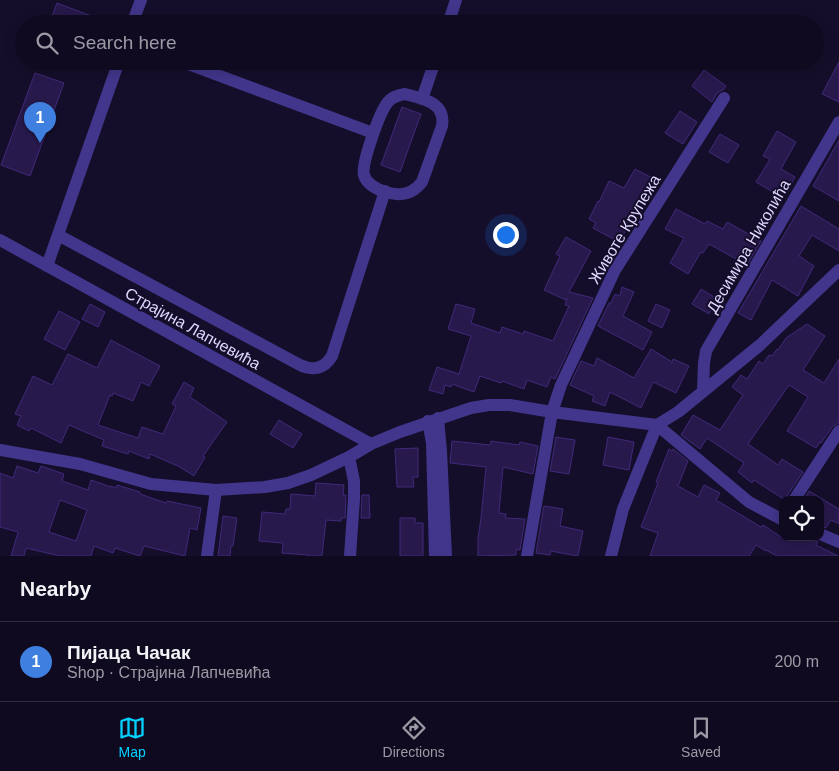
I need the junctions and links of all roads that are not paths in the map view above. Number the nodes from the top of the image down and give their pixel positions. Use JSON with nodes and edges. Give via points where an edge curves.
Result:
{"nodes":[{"id":1,"x":141,"y":0,"type":"edge"},
{"id":2,"x":456,"y":0,"type":"edge"},
{"id":3,"x":135,"y":15,"type":"edge"},
{"id":4,"x":451,"y":15,"type":"edge"},
{"id":5,"x":116,"y":70,"type":"edge"},
{"id":6,"x":204,"y":70,"type":"edge"},
{"id":7,"x":432,"y":70,"type":"edge"},
{"id":8,"x":724,"y":98,"type":"dead end"},
{"id":9,"x":422,"y":99,"type":"junction"},
{"id":10,"x":839,"y":122,"type":"edge"},
{"id":11,"x":374,"y":133,"type":"junction"},
{"id":12,"x":384,"y":191,"type":"junction"},
{"id":13,"x":58,"y":235,"type":"junction"},
{"id":14,"x":0,"y":240,"type":"edge"},
{"id":15,"x":47,"y":266,"type":"junction"},
{"id":16,"x":839,"y":270,"type":"edge"},
{"id":17,"x":703,"y":391,"type":"junction"},
{"id":18,"x":552,"y":412,"type":"junction"},
{"id":19,"x":433,"y":420,"type":"junction"},
{"id":20,"x":657,"y":425,"type":"junction"},
{"id":21,"x":839,"y":431,"type":"edge"},
{"id":22,"x":371,"y":444,"type":"junction"},
{"id":23,"x":0,"y":450,"type":"edge"},
{"id":24,"x":349,"y":458,"type":"junction"},
{"id":25,"x":216,"y":490,"type":"junction"},
{"id":26,"x":797,"y":496,"type":"edge"},
{"id":27,"x":779,"y":517,"type":"edge"},
{"id":28,"x":824,"y":536,"type":"edge"},
{"id":29,"x":839,"y":542,"type":"edge"},
{"id":30,"x":207,"y":556,"type":"edge"},
{"id":31,"x":350,"y":556,"type":"edge"},
{"id":32,"x":435,"y":556,"type":"edge"},
{"id":33,"x":446,"y":556,"type":"edge"},
{"id":34,"x":527,"y":556,"type":"edge"},
{"id":35,"x":610,"y":556,"type":"edge"}],
"edges":[{"from":1,"to":3,"type":"street"},
{"from":2,"to":4,"type":"street"},
{"from":5,"to":13,"type":"street"},
{"from":6,"to":11,"type":"street"},
{"from":7,"to":9,"type":"street"},
{"from":8,"to":18,"type":"street","name":"Животе Крупежа","via":[[615,270],[561,385]]},
{"from":9,"to":11,"type":"street","via":[[405,94],[392,98],[384,107]]},
{"from":9,"to":12,"type":"street","via":[[437,107],[443,121],[422,182],[406,194]]},
{"from":10,"to":17,"type":"street","name":"Десимира Николића","via":[[706,351]]},
{"from":11,"to":12,"type":"street","via":[[363,165],[364,178]]},
{"from":12,"to":13,"type":"street","via":[[332,356],[324,365],[313,369]]},
{"from":13,"to":15,"type":"street"},
{"from":14,"to":15,"type":"street","name":"Страјина Лапчевића"},
{"from":15,"to":22,"type":"street","name":"Страјина Лапчевића"},
{"from":16,"to":17,"type":"street","via":[[760,345]]},
{"from":17,"to":20,"type":"street"},
{"from":18,"to":19,"type":"street","via":[[490,405]]},
{"from":18,"to":20,"type":"street"},
{"from":18,"to":34,"type":"street","name":"Животе Крупежа"},
{"from":19,"to":22,"type":"street"},
{"from":19,"to":32,"type":"street"},
{"from":19,"to":33,"type":"street","via":[[441,450]]},
{"from":20,"to":27,"type":"street","via":[[749,502]]},
{"from":20,"to":35,"type":"street","via":[[623,509]]},
{"from":21,"to":26,"type":"street"},
{"from":22,"to":24,"type":"street"},
{"from":23,"to":25,"type":"street","via":[[80,464],[151,484]]},
{"from":24,"to":25,"type":"street","via":[[288,483]]},
{"from":24,"to":31,"type":"street","via":[[354,481]]},
{"from":25,"to":30,"type":"street"},
{"from":28,"to":29,"type":"street"}]}
